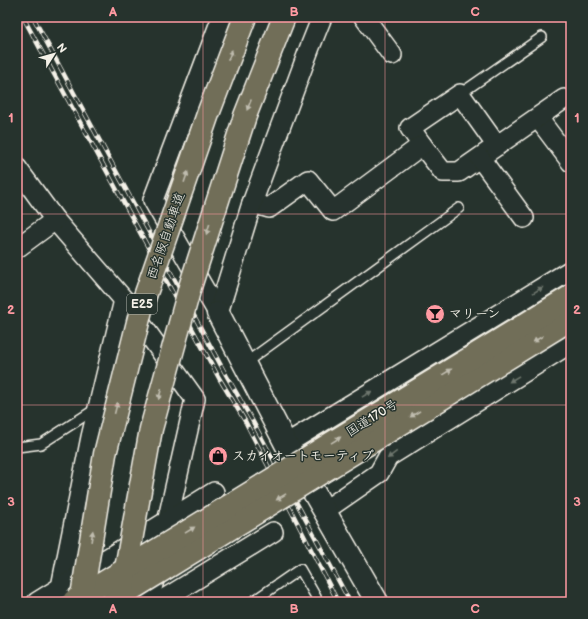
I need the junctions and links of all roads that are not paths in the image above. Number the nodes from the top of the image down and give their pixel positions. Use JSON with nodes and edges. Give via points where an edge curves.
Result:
{"nodes":[{"id":1,"x":222,"y":17,"type":"edge"},
{"id":2,"x":245,"y":17,"type":"edge"},
{"id":3,"x":284,"y":17,"type":"edge"},
{"id":4,"x":322,"y":17,"type":"edge"},
{"id":5,"x":364,"y":17,"type":"edge"},
{"id":6,"x":542,"y":37,"type":"dead end"},
{"id":7,"x":392,"y":55,"type":"dead end"},
{"id":8,"x":460,"y":94,"type":"junction"},
{"id":9,"x":564,"y":99,"type":"dead end"},
{"id":10,"x":538,"y":118,"type":"junction"},
{"id":11,"x":422,"y":145,"type":"junction"},
{"id":12,"x":497,"y":146,"type":"junction"},
{"id":13,"x":480,"y":158,"type":"junction"},
{"id":14,"x":571,"y":162,"type":"edge"},
{"id":15,"x":17,"y":168,"type":"edge"},
{"id":16,"x":252,"y":203,"type":"junction"},
{"id":17,"x":459,"y":208,"type":"dead end"},
{"id":18,"x":524,"y":218,"type":"dead end"},
{"id":19,"x":55,"y":220,"type":"junction"},
{"id":20,"x":17,"y":248,"type":"edge"},
{"id":21,"x":571,"y":270,"type":"edge"},
{"id":22,"x":570,"y":297,"type":"dead end"},
{"id":23,"x":124,"y":300,"type":"junction"},
{"id":24,"x":218,"y":313,"type":"junction"},
{"id":25,"x":571,"y":318,"type":"edge"},
{"id":26,"x":571,"y":343,"type":"edge"},
{"id":27,"x":244,"y":364,"type":"junction"},
{"id":28,"x":98,"y":408,"type":"junction"},
{"id":29,"x":286,"y":444,"type":"junction"},
{"id":30,"x":17,"y":447,"type":"edge"},
{"id":31,"x":214,"y":492,"type":"dead end"},
{"id":32,"x":324,"y":511,"type":"junction"},
{"id":33,"x":167,"y":521,"type":"junction"},
{"id":34,"x":273,"y":532,"type":"dead end"},
{"id":35,"x":67,"y":595,"type":"edge"},
{"id":36,"x":37,"y":602,"type":"edge"},
{"id":37,"x":81,"y":602,"type":"edge"},
{"id":38,"x":110,"y":602,"type":"edge"},
{"id":39,"x":120,"y":602,"type":"edge"},
{"id":40,"x":149,"y":602,"type":"edge"},
{"id":41,"x":158,"y":602,"type":"edge"},
{"id":42,"x":252,"y":602,"type":"edge"},
{"id":43,"x":316,"y":602,"type":"edge"},
{"id":44,"x":377,"y":602,"type":"edge"}],
"edges":[{"from":1,"to":24,"type":"street","via":[[153,200]]},
{"from":37,"to":2,"type":"highway","name":"西名阪自動車道","number":"E25","one_way":true,"bridge":true,"via":[[105,454],[143,302],[208,114]]},
{"from":3,"to":39,"type":"highway","one_way":true,"bridge":true,"via":[[245,116],[190,287],[151,429]]},
{"from":4,"to":16,"type":"street"},
{"from":5,"to":7,"type":"street"},
{"from":6,"to":8,"type":"lane"},
{"from":8,"to":11,"type":"street","via":[[410,128]]},
{"from":8,"to":12,"type":"street"},
{"from":9,"to":10,"type":"street"},
{"from":10,"to":12,"type":"street"},
{"from":10,"to":14,"type":"street"},
{"from":11,"to":13,"type":"street","via":[[443,172],[459,172]]},
{"from":11,"to":16,"type":"street","via":[[333,211],[308,180],[270,208]]},
{"from":12,"to":13,"type":"street"},
{"from":13,"to":18,"type":"street"},
{"from":15,"to":19,"type":"street"},
{"from":16,"to":24,"type":"street"},
{"from":17,"to":27,"type":"lane"},
{"from":19,"to":20,"type":"street"},
{"from":19,"to":23,"type":"street"},
{"from":29,"to":21,"type":"street","one_way":true},
{"from":35,"to":22,"type":"highway","name":"国道170号","one_way":true,"bridge":true},
{"from":23,"to":28,"type":"street"},
{"from":23,"to":33,"type":"street","via":[[195,399]]},
{"from":24,"to":27,"type":"street"},
{"from":25,"to":38,"type":"highway","name":"国道170号","one_way":true,"bridge":true},
{"from":26,"to":32,"type":"street","one_way":true,"via":[[388,456],[379,473]]},
{"from":27,"to":29,"type":"street"},
{"from":28,"to":30,"type":"lane","via":[[41,444]]},
{"from":28,"to":35,"type":"street"},
{"from":29,"to":32,"type":"street"},
{"from":31,"to":33,"type":"street"},
{"from":32,"to":44,"type":"street"},
{"from":33,"to":35,"type":"street"},
{"from":33,"to":40,"type":"street"},
{"from":34,"to":41,"type":"street"},
{"from":35,"to":36,"type":"street"},
{"from":42,"to":43,"type":"lane","via":[[300,569],[316,597]]}]}
